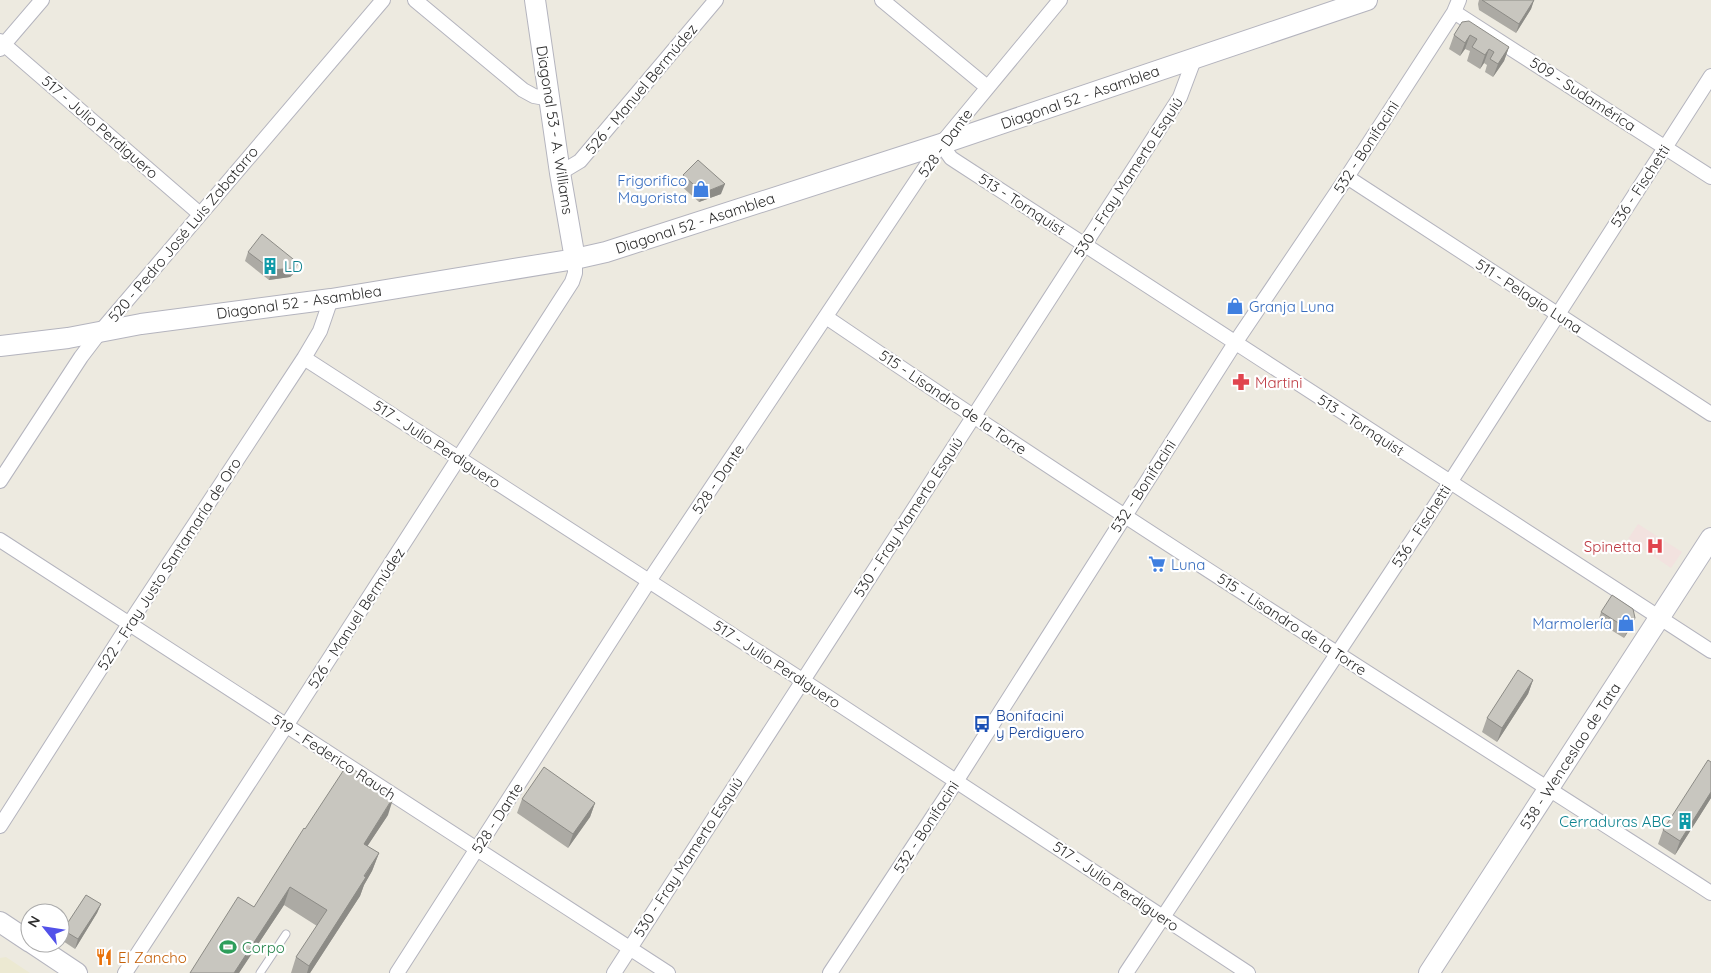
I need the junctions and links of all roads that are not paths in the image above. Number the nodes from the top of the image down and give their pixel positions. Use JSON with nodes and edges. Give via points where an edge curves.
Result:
{"nodes":[{"id":1,"x":42,"y":0,"type":"edge"},
{"id":2,"x":383,"y":0,"type":"edge"},
{"id":3,"x":414,"y":0,"type":"edge"},
{"id":4,"x":535,"y":0,"type":"edge"},
{"id":5,"x":716,"y":0,"type":"edge"},
{"id":6,"x":882,"y":0,"type":"edge"},
{"id":7,"x":1060,"y":0,"type":"edge"},
{"id":8,"x":1367,"y":0,"type":"edge"},
{"id":9,"x":1342,"y":3,"type":"edge"},
{"id":10,"x":1457,"y":6,"type":"edge"},
{"id":11,"x":1,"y":45,"type":"edge"},
{"id":12,"x":1195,"y":57,"type":"junction"},
{"id":13,"x":1711,"y":76,"type":"edge"},
{"id":14,"x":987,"y":87,"type":"junction"},
{"id":15,"x":550,"y":100,"type":"junction"},
{"id":16,"x":941,"y":144,"type":"junction"},
{"id":17,"x":1665,"y":147,"type":"junction"},
{"id":18,"x":560,"y":173,"type":"junction"},
{"id":19,"x":1347,"y":177,"type":"junction"},
{"id":20,"x":1711,"y":177,"type":"edge"},
{"id":21,"x":200,"y":214,"type":"junction"},
{"id":22,"x":1084,"y":245,"type":"junction"},
{"id":23,"x":575,"y":259,"type":"junction"},
{"id":24,"x":332,"y":299,"type":"junction"},
{"id":25,"x":1556,"y":315,"type":"junction"},
{"id":26,"x":826,"y":317,"type":"junction"},
{"id":27,"x":100,"y":332,"type":"junction"},
{"id":28,"x":1235,"y":343,"type":"junction"},
{"id":29,"x":0,"y":346,"type":"edge"},
{"id":30,"x":304,"y":358,"type":"junction"},
{"id":31,"x":1711,"y":414,"type":"edge"},
{"id":32,"x":974,"y":417,"type":"junction"},
{"id":33,"x":459,"y":458,"type":"junction"},
{"id":34,"x":0,"y":481,"type":"edge"},
{"id":35,"x":1450,"y":482,"type":"junction"},
{"id":36,"x":1124,"y":515,"type":"junction"},
{"id":37,"x":1711,"y":538,"type":"edge"},
{"id":38,"x":0,"y":540,"type":"edge"},
{"id":39,"x":649,"y":581,"type":"junction"},
{"id":40,"x":1659,"y":618,"type":"junction"},
{"id":41,"x":129,"y":624,"type":"junction"},
{"id":42,"x":1711,"y":651,"type":"edge"},
{"id":43,"x":1338,"y":654,"type":"junction"},
{"id":44,"x":802,"y":680,"type":"junction"},
{"id":45,"x":286,"y":726,"type":"junction"},
{"id":46,"x":957,"y":780,"type":"junction"},
{"id":47,"x":1548,"y":790,"type":"junction"},
{"id":48,"x":0,"y":826,"type":"edge"},
{"id":49,"x":477,"y":849,"type":"junction"},
{"id":50,"x":1711,"y":893,"type":"edge"},
{"id":51,"x":1162,"y":917,"type":"junction"},
{"id":52,"x":0,"y":922,"type":"edge"},
{"id":53,"x":286,"y":934,"type":"dead end"},
{"id":54,"x":20,"y":935,"type":"edge"},
{"id":55,"x":630,"y":948,"type":"junction"},
{"id":56,"x":47,"y":953,"type":"edge"},
{"id":57,"x":77,"y":973,"type":"edge"},
{"id":58,"x":125,"y":973,"type":"edge"},
{"id":59,"x":260,"y":973,"type":"edge"},
{"id":60,"x":397,"y":973,"type":"edge"},
{"id":61,"x":614,"y":973,"type":"edge"},
{"id":62,"x":668,"y":973,"type":"edge"},
{"id":63,"x":830,"y":973,"type":"edge"},
{"id":64,"x":1126,"y":973,"type":"edge"},
{"id":65,"x":1248,"y":973,"type":"edge"},
{"id":66,"x":1429,"y":973,"type":"edge"}],
"edges":[{"from":1,"to":11,"type":"street"},
{"from":2,"to":21,"type":"street","name":"520 - Pedro José Luis Zabatarro"},
{"from":3,"to":15,"type":"street","via":[[523,90]]},
{"from":4,"to":15,"type":"street","name":"Diagonal 53 - A. Williams"},
{"from":5,"to":18,"type":"street","name":"526 - Manuel Bermúdez","via":[[580,161]]},
{"from":6,"to":14,"type":"street"},
{"from":7,"to":14,"type":"street","name":"528 - Dante"},
{"from":8,"to":9,"type":"street","name":"Diagonal 52 - Asamblea"},
{"from":9,"to":12,"type":"street","name":"Diagonal 52 - Asamblea"},
{"from":10,"to":17,"type":"street","name":"509 - Sudamérica"},
{"from":10,"to":19,"type":"street","name":"532 - Bonifacini"},
{"from":11,"to":21,"type":"street","name":"517 - Julio Perdiguero"},
{"from":12,"to":16,"type":"street","name":"Diagonal 52 - Asamblea"},
{"from":12,"to":22,"type":"street","name":"530 - Fray Mamerto Esquiú","via":[[1180,97]]},
{"from":13,"to":17,"type":"street","name":"536 - Fischetti"},
{"from":14,"to":16,"type":"street","name":"528 - Dante"},
{"from":15,"to":18,"type":"street","name":"Diagonal 53 - A. Williams"},
{"from":16,"to":22,"type":"street","name":"513 - Tornquist","via":[[951,158]]},
{"from":16,"to":23,"type":"street","name":"Diagonal 52 - Asamblea","via":[[606,252]]},
{"from":16,"to":26,"type":"street","name":"528 - Dante"},
{"from":17,"to":20,"type":"street","name":"509 - Sudamérica"},
{"from":17,"to":25,"type":"street","name":"536 - Fischetti"},
{"from":18,"to":23,"type":"street","name":"Diagonal 53 - A. Williams"},
{"from":19,"to":25,"type":"street","name":"511 - Pelagio Luna"},
{"from":19,"to":28,"type":"street","name":"532 - Bonifacini"},
{"from":21,"to":27,"type":"street","name":"520 - Pedro José Luis Zabatarro"},
{"from":22,"to":28,"type":"street","name":"513 - Tornquist"},
{"from":22,"to":32,"type":"street","name":"530 - Fray Mamerto Esquiú"},
{"from":23,"to":24,"type":"street","name":"Diagonal 52 - Asamblea"},
{"from":23,"to":33,"type":"street","name":"526 - Manuel Bermúdez","via":[[572,282]]},
{"from":24,"to":27,"type":"street","name":"Diagonal 52 - Asamblea"},
{"from":24,"to":30,"type":"street","name":"522 - Fray Justo Santamaría de Oro","via":[[320,331]]},
{"from":25,"to":31,"type":"street","name":"511 - Pelagio Luna"},
{"from":25,"to":35,"type":"street","name":"536 - Fischetti"},
{"from":26,"to":32,"type":"street","name":"515 - Lisandro de la Torre"},
{"from":26,"to":39,"type":"street","name":"528 - Dante"},
{"from":27,"to":29,"type":"street","name":"Diagonal 52 - Asamblea"},
{"from":27,"to":34,"type":"street","name":"520 - Pedro José Luis Zabatarro"},
{"from":28,"to":35,"type":"street","name":"513 - Tornquist"},
{"from":28,"to":36,"type":"street","name":"532 - Bonifacini"},
{"from":30,"to":33,"type":"street","name":"517 - Julio Perdiguero"},
{"from":30,"to":41,"type":"street","name":"522 - Fray Justo Santamaría de Oro"},
{"from":32,"to":36,"type":"street","name":"515 - Lisandro de la Torre"},
{"from":32,"to":44,"type":"street","name":"530 - Fray Mamerto Esquiú"},
{"from":33,"to":39,"type":"street","name":"517 - Julio Perdiguero"},
{"from":33,"to":45,"type":"street","name":"526 - Manuel Bermúdez"},
{"from":35,"to":40,"type":"street","name":"513 - Tornquist"},
{"from":35,"to":43,"type":"street","name":"536 - Fischetti"},
{"from":36,"to":43,"type":"street","name":"515 - Lisandro de la Torre"},
{"from":36,"to":46,"type":"street","name":"532 - Bonifacini"},
{"from":37,"to":40,"type":"street","name":"538 - Wenceslao de Tata"},
{"from":38,"to":41,"type":"street","name":"519 - Federico Rauch"},
{"from":39,"to":44,"type":"street","name":"517 - Julio Perdiguero"},
{"from":39,"to":49,"type":"street","name":"528 - Dante"},
{"from":40,"to":42,"type":"street","name":"513 - Tornquist"},
{"from":40,"to":47,"type":"street","name":"538 - Wenceslao de Tata"},
{"from":41,"to":45,"type":"street","name":"519 - Federico Rauch"},
{"from":41,"to":48,"type":"street","name":"522 - Fray Justo Santamaría de Oro"},
{"from":43,"to":47,"type":"street","name":"515 - Lisandro de la Torre"},
{"from":43,"to":51,"type":"street","name":"536 - Fischetti"},
{"from":44,"to":46,"type":"street","name":"517 - Julio Perdiguero"},
{"from":44,"to":55,"type":"street","name":"530 - Fray Mamerto Esquiú"},
{"from":45,"to":49,"type":"street","name":"519 - Federico Rauch"},
{"from":45,"to":58,"type":"street","name":"526 - Manuel Bermúdez"},
{"from":46,"to":51,"type":"street","name":"517 - Julio Perdiguero"},
{"from":46,"to":63,"type":"street","name":"532 - Bonifacini"},
{"from":47,"to":50,"type":"street","name":"515 - Lisandro de la Torre"},
{"from":47,"to":66,"type":"street","name":"538 - Wenceslao de Tata"},
{"from":49,"to":55,"type":"street","name":"519 - Federico Rauch"},
{"from":49,"to":60,"type":"street","name":"528 - Dante"},
{"from":51,"to":64,"type":"street","name":"536 - Fischetti"},
{"from":51,"to":65,"type":"street","name":"517 - Julio Perdiguero"},
{"from":52,"to":54,"type":"street"},
{"from":53,"to":59,"type":"lane"},
{"from":55,"to":61,"type":"street","name":"530 - Fray Mamerto Esquiú"},
{"from":55,"to":62,"type":"street","name":"519 - Federico Rauch"},
{"from":56,"to":57,"type":"street"}]}
